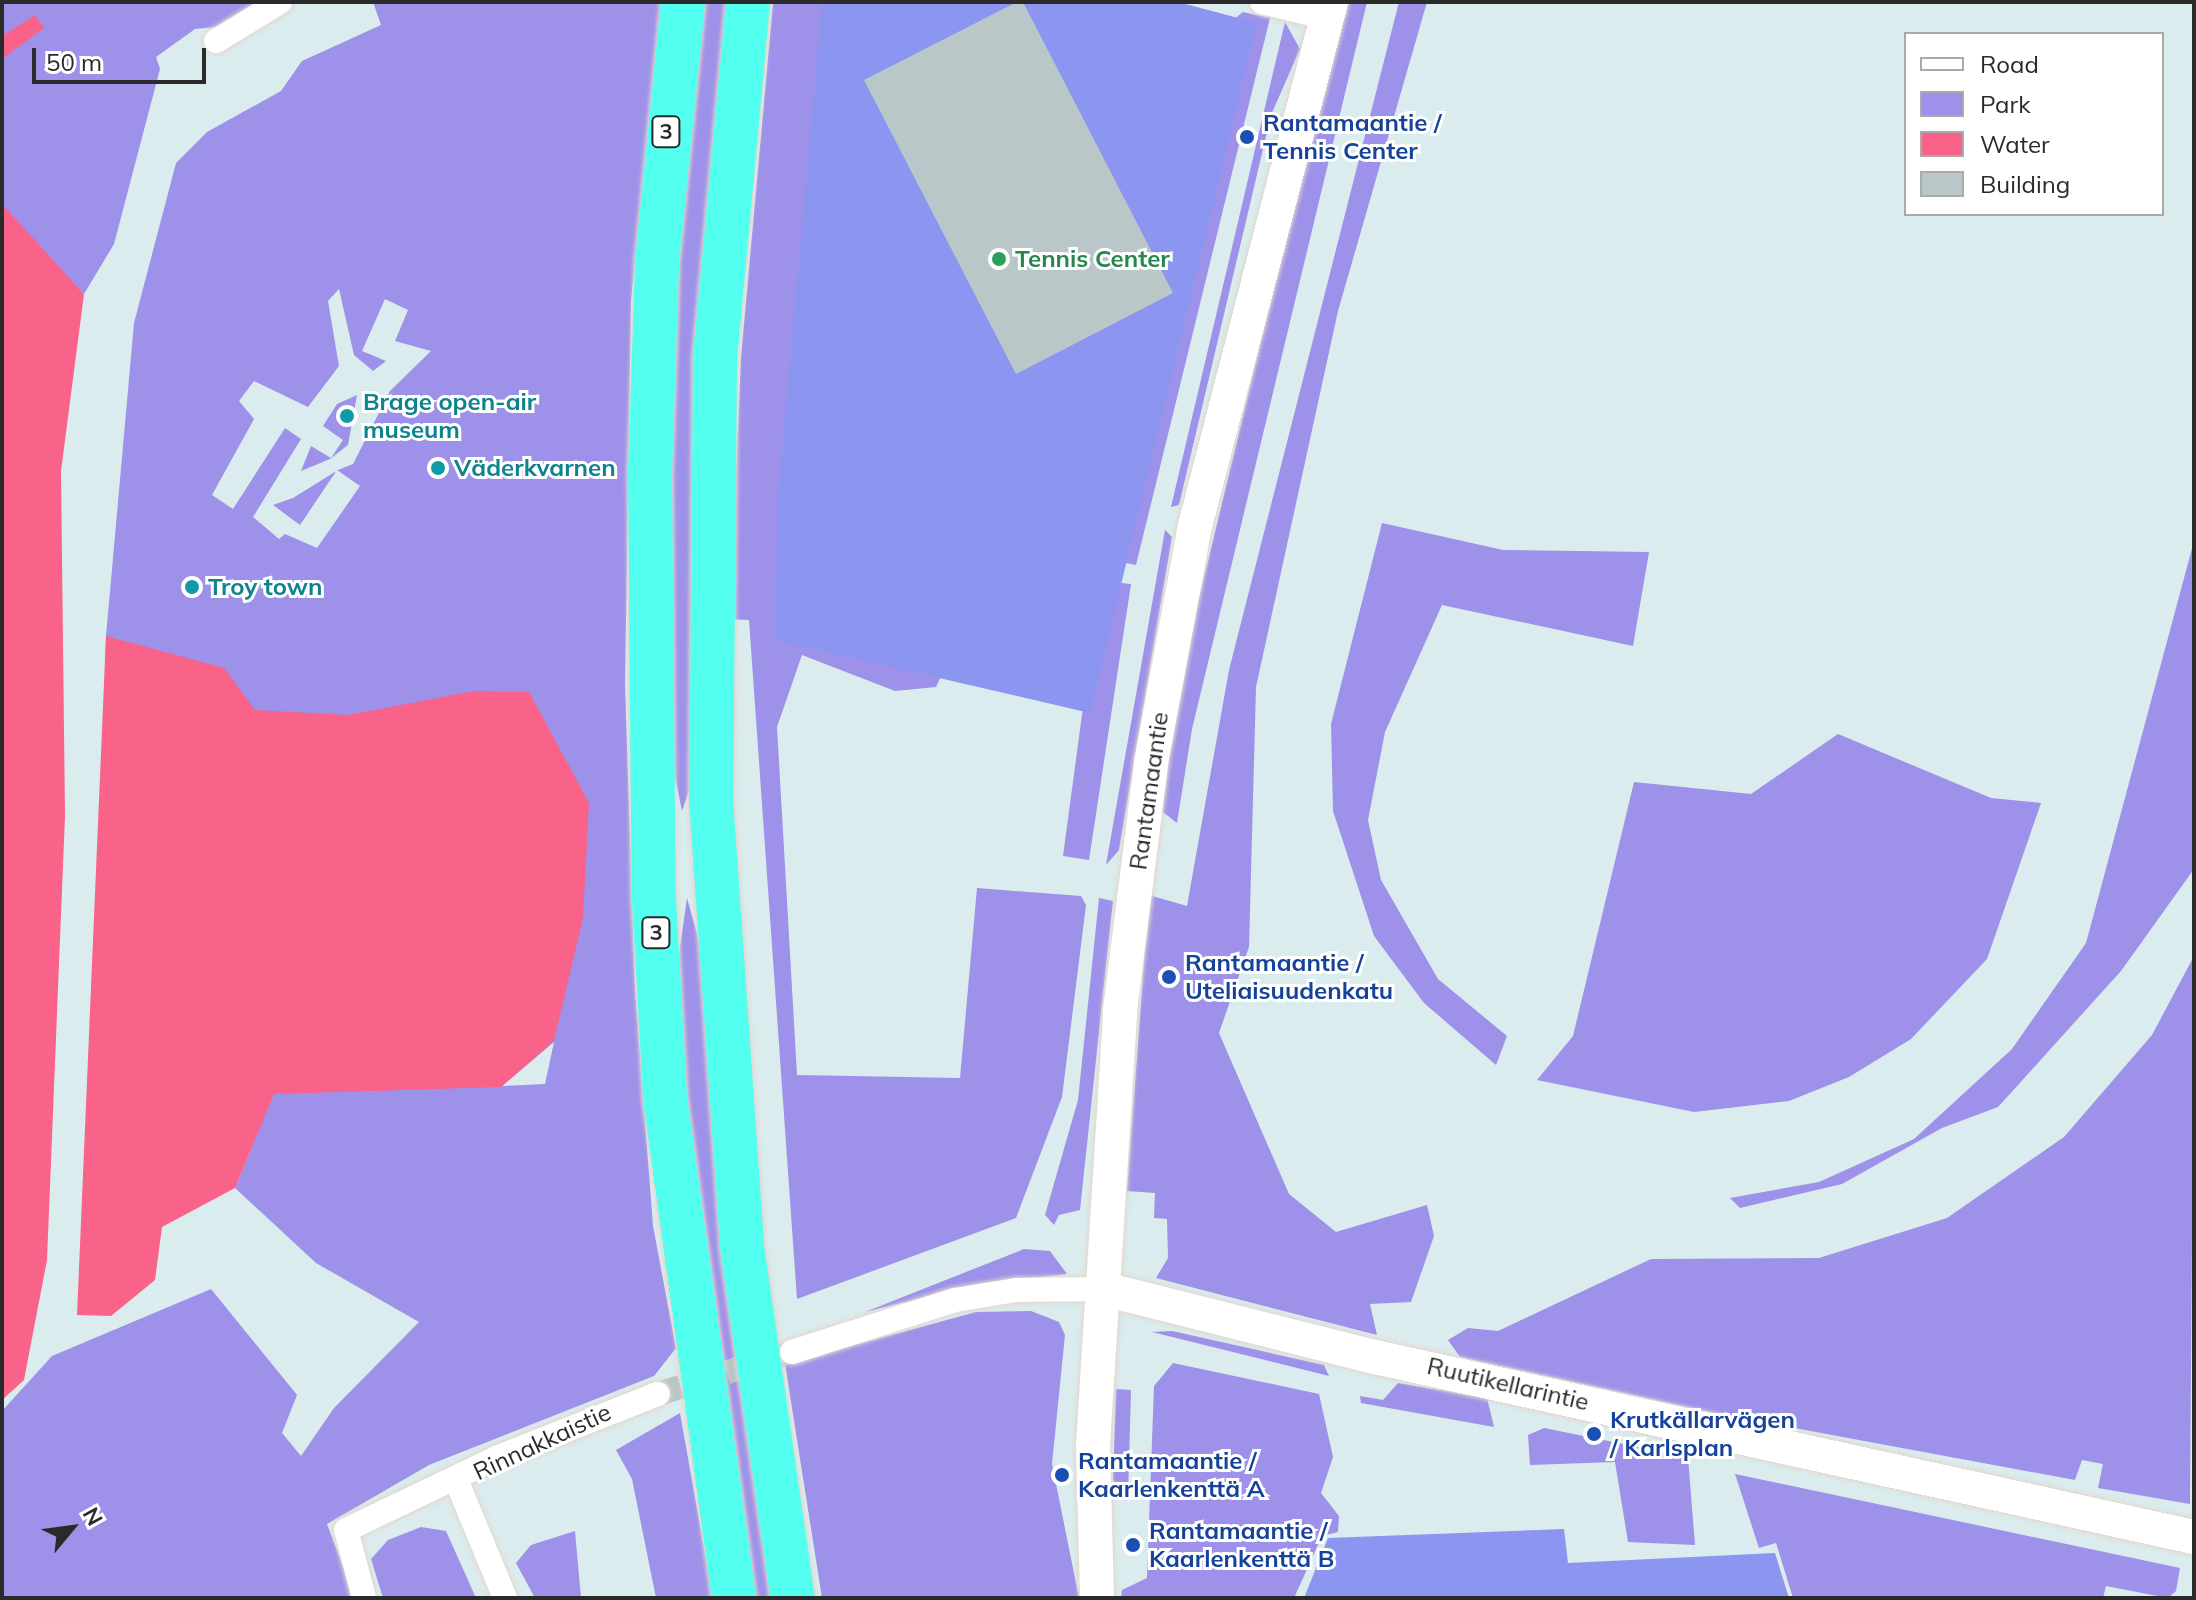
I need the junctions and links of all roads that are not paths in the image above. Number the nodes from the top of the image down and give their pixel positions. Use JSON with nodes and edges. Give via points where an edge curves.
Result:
{"nodes":[{"id":1,"x":280,"y":2,"type":"edge"},
{"id":2,"x":683,"y":2,"type":"edge"},
{"id":3,"x":748,"y":2,"type":"edge"},
{"id":4,"x":1262,"y":2,"type":"edge"},
{"id":5,"x":1329,"y":10,"type":"edge"},
{"id":6,"x":216,"y":41,"type":"dead end"},
{"id":7,"x":1104,"y":1289,"type":"junction"},
{"id":8,"x":792,"y":1352,"type":"tunnel mouth"},
{"id":9,"x":658,"y":1394,"type":"tunnel mouth"},
{"id":10,"x":457,"y":1482,"type":"junction"},
{"id":11,"x":2194,"y":1537,"type":"edge"},
{"id":12,"x":364,"y":1598,"type":"edge"},
{"id":13,"x":505,"y":1598,"type":"edge"},
{"id":14,"x":734,"y":1598,"type":"edge"},
{"id":15,"x":793,"y":1598,"type":"edge"},
{"id":16,"x":1097,"y":1598,"type":"edge"}],
"edges":[{"from":1,"to":6,"type":"street"},
{"from":2,"to":14,"type":"highway","number":"3","via":[[664,152],[655,323],[654,899],[665,1098]]},
{"from":3,"to":15,"type":"highway","via":[[715,361],[711,800],[742,1246]]},
{"from":4,"to":5,"type":"street"},
{"from":5,"to":7,"type":"main road","name":"Rantamaantie","via":[[1288,149],[1171,643],[1120,1010]]},
{"from":7,"to":8,"type":"street","via":[[1016,1290],[955,1300]]},
{"from":7,"to":11,"type":"main road","name":"Ruutikellarintie","via":[[1375,1357]]},
{"from":7,"to":16,"type":"main road","name":"Rantamaantie","via":[[1093,1445]]},
{"from":9,"to":10,"type":"street","name":"Rinnakkaistie","via":[[496,1458]]},
{"from":10,"to":12,"type":"street","via":[[346,1530]]},
{"from":10,"to":13,"type":"street","name":"Rinnakkaistie"}]}
